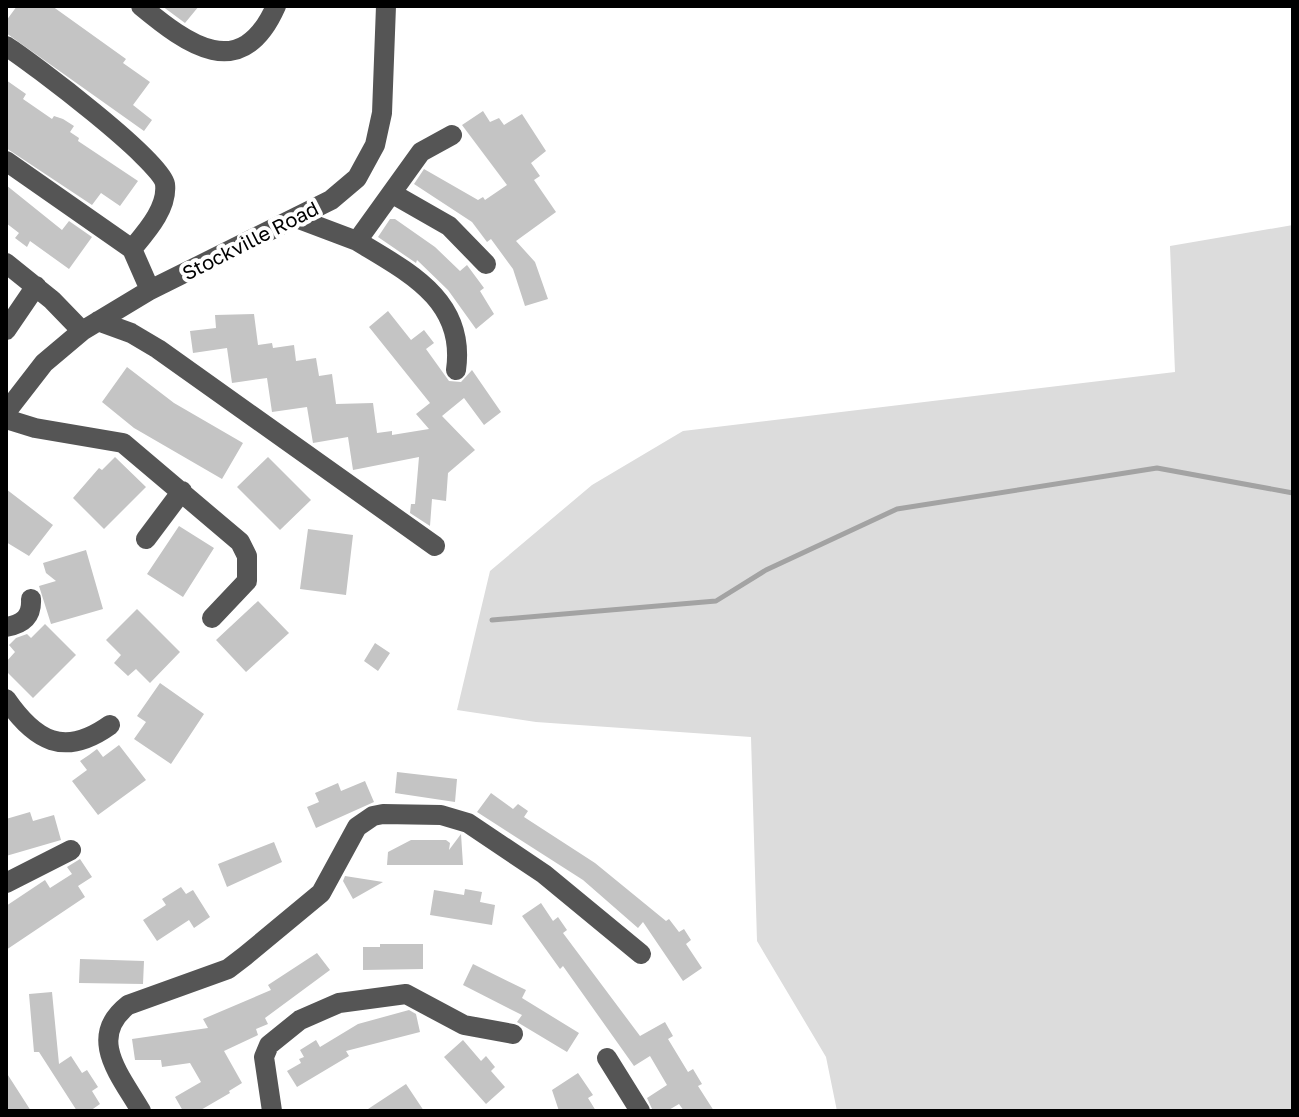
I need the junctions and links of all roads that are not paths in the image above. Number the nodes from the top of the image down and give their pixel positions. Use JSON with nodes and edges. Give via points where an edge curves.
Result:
{"nodes":[{"id":1,"x":141,"y":6,"type":"edge"},
{"id":2,"x":276,"y":6,"type":"edge"},
{"id":3,"x":386,"y":6,"type":"edge"},
{"id":4,"x":6,"y":46,"type":"edge"},
{"id":5,"x":452,"y":135,"type":"dead end"},
{"id":6,"x":6,"y":161,"type":"edge"},
{"id":7,"x":393,"y":194,"type":"junction"},
{"id":8,"x":296,"y":218,"type":"junction"},
{"id":9,"x":357,"y":241,"type":"junction"},
{"id":10,"x":132,"y":249,"type":"junction"},
{"id":11,"x":6,"y":263,"type":"edge"},
{"id":12,"x":486,"y":264,"type":"dead end"},
{"id":13,"x":36,"y":286,"type":"junction"},
{"id":14,"x":150,"y":290,"type":"junction"},
{"id":15,"x":90,"y":326,"type":"junction"},
{"id":16,"x":6,"y":330,"type":"edge"},
{"id":17,"x":456,"y":370,"type":"dead end"},
{"id":18,"x":6,"y":412,"type":"edge"},
{"id":19,"x":6,"y":419,"type":"edge"},
{"id":20,"x":182,"y":491,"type":"junction"},
{"id":21,"x":146,"y":539,"type":"dead end"},
{"id":22,"x":435,"y":546,"type":"dead end"},
{"id":23,"x":31,"y":599,"type":"dead end"},
{"id":24,"x":212,"y":618,"type":"dead end"},
{"id":25,"x":6,"y":627,"type":"edge"},
{"id":26,"x":6,"y":699,"type":"edge"},
{"id":27,"x":110,"y":725,"type":"dead end"},
{"id":28,"x":71,"y":850,"type":"dead end"},
{"id":29,"x":6,"y":883,"type":"edge"},
{"id":30,"x":641,"y":954,"type":"dead end"},
{"id":31,"x":513,"y":1034,"type":"dead end"},
{"id":32,"x":607,"y":1058,"type":"dead end"},
{"id":33,"x":141,"y":1111,"type":"edge"},
{"id":34,"x":272,"y":1111,"type":"edge"},
{"id":35,"x":640,"y":1111,"type":"edge"}],
"edges":[{"from":1,"to":2,"type":"street","via":[[196,47],[221,50],[250,43]]},
{"from":3,"to":8,"type":"street","name":"Stockville Road","via":[[384,92],[375,145],[345,190]]},
{"from":4,"to":10,"type":"street","via":[[125,138],[162,175],[165,195],[159,211]]},
{"from":5,"to":7,"type":"street","via":[[421,152]]},
{"from":6,"to":10,"type":"street"},
{"from":7,"to":9,"type":"street"},
{"from":7,"to":12,"type":"street","via":[[449,226]]},
{"from":8,"to":9,"type":"street"},
{"from":8,"to":14,"type":"street","name":"Stockville Road"},
{"from":9,"to":17,"type":"street","via":[[408,272],[438,301],[457,338]]},
{"from":10,"to":14,"type":"street"},
{"from":11,"to":13,"type":"street"},
{"from":13,"to":15,"type":"street"},
{"from":13,"to":16,"type":"street"},
{"from":14,"to":15,"type":"street","name":"Stockville Road"},
{"from":15,"to":18,"type":"street","name":"Stockville Road","via":[[44,363]]},
{"from":15,"to":22,"type":"street","via":[[131,333],[158,349]]},
{"from":19,"to":20,"type":"street","via":[[115,439]]},
{"from":20,"to":21,"type":"street"},
{"from":20,"to":24,"type":"street","via":[[240,542],[247,556],[247,581]]},
{"from":23,"to":25,"type":"street","via":[[27,619]]},
{"from":26,"to":27,"type":"street","via":[[41,738],[88,739]]},
{"from":28,"to":29,"type":"street"},
{"from":30,"to":33,"type":"street","via":[[544,874],[468,823],[441,815],[376,815],[353,833],[321,893],[245,956],[228,969],[128,1005],[117,1014],[108,1032],[110,1055]]},
{"from":31,"to":34,"type":"street","via":[[464,1025],[406,994],[339,1003],[300,1020],[269,1045],[264,1057]]},
{"from":32,"to":35,"type":"street"}]}
